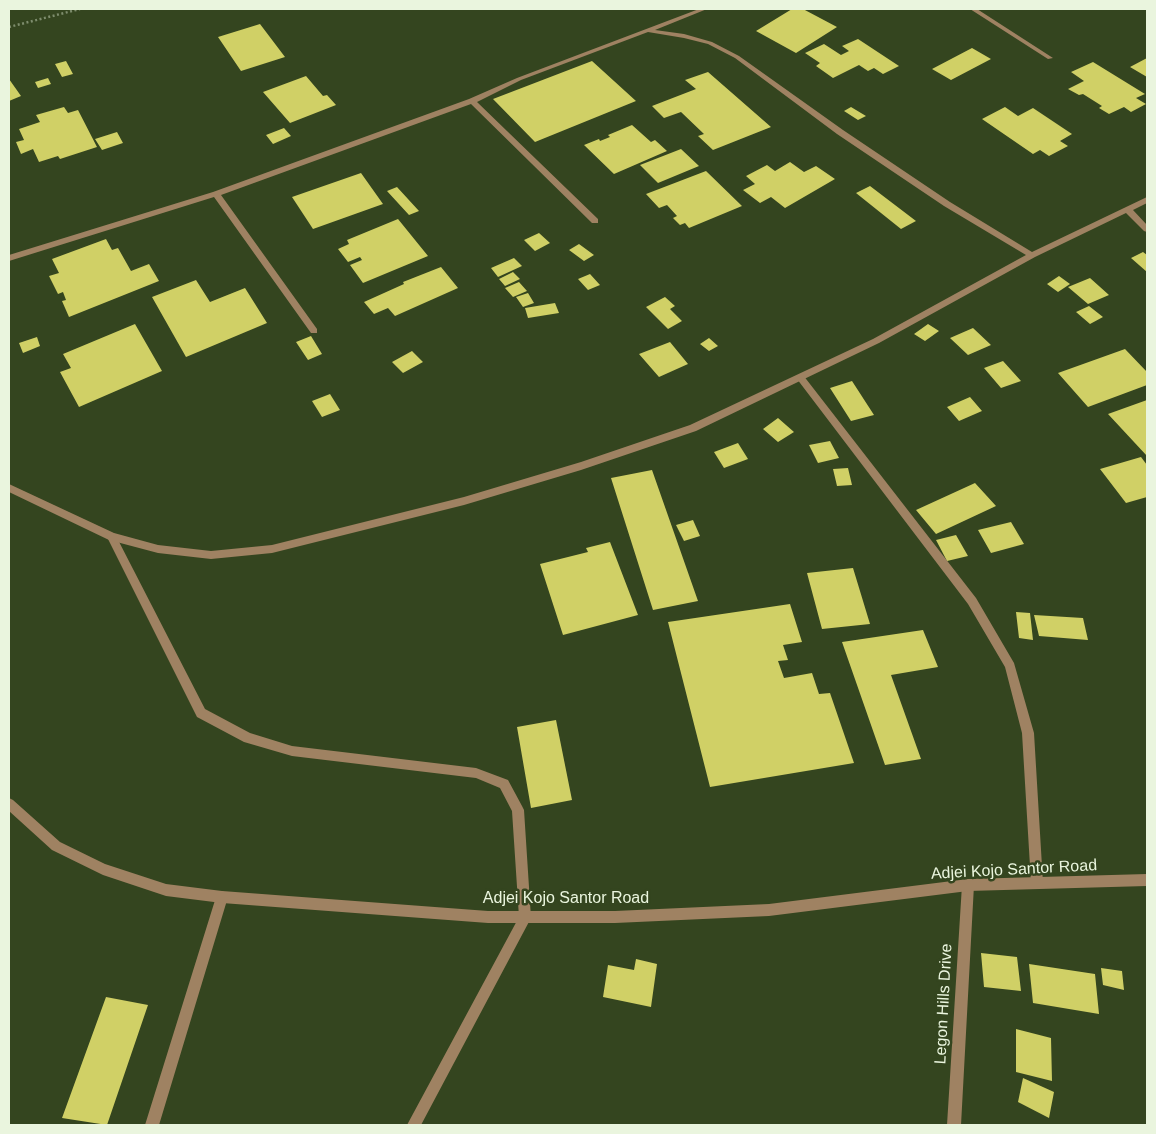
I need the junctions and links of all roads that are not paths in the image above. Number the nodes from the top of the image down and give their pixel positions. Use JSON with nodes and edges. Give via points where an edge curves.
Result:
{"nodes":[{"id":1,"x":704,"y":9,"type":"edge"},
{"id":2,"x":973,"y":9,"type":"edge"},
{"id":3,"x":649,"y":30,"type":"junction"},
{"id":4,"x":1050,"y":58,"type":"dead end"},
{"id":5,"x":472,"y":101,"type":"junction"},
{"id":6,"x":216,"y":194,"type":"junction"},
{"id":7,"x":1147,"y":200,"type":"edge"},
{"id":8,"x":1128,"y":210,"type":"junction"},
{"id":9,"x":595,"y":221,"type":"dead end"},
{"id":10,"x":1147,"y":229,"type":"edge"},
{"id":11,"x":1032,"y":256,"type":"junction"},
{"id":12,"x":9,"y":258,"type":"edge"},
{"id":13,"x":314,"y":330,"type":"dead end"},
{"id":14,"x":800,"y":377,"type":"junction"},
{"id":15,"x":9,"y":488,"type":"edge"},
{"id":16,"x":112,"y":537,"type":"junction"},
{"id":17,"x":9,"y":804,"type":"edge"},
{"id":18,"x":1147,"y":880,"type":"edge"},
{"id":19,"x":1037,"y":883,"type":"junction"},
{"id":20,"x":968,"y":885,"type":"junction"},
{"id":21,"x":222,"y":897,"type":"junction"},
{"id":22,"x":525,"y":918,"type":"junction"},
{"id":23,"x":152,"y":1125,"type":"edge"},
{"id":24,"x":414,"y":1125,"type":"edge"},
{"id":25,"x":954,"y":1125,"type":"edge"}],
"edges":[{"from":1,"to":3,"type":"street"},
{"from":2,"to":4,"type":"street"},
{"from":3,"to":5,"type":"street","via":[[519,79]]},
{"from":3,"to":11,"type":"street","via":[[684,36],[737,57],[939,199]]},
{"from":5,"to":6,"type":"street"},
{"from":5,"to":9,"type":"street"},
{"from":6,"to":12,"type":"street"},
{"from":6,"to":13,"type":"street"},
{"from":7,"to":8,"type":"street"},
{"from":8,"to":10,"type":"street"},
{"from":8,"to":11,"type":"street"},
{"from":11,"to":14,"type":"street","via":[[876,341]]},
{"from":14,"to":16,"type":"street","via":[[693,428],[581,466],[464,501],[272,550],[211,555],[158,550]]},
{"from":14,"to":19,"type":"street","via":[[972,600],[1010,666],[1028,733]]},
{"from":15,"to":16,"type":"street"},
{"from":16,"to":22,"type":"street","via":[[201,713],[248,738],[292,751],[476,773],[504,784],[518,810]]},
{"from":17,"to":21,"type":"street","name":"Adjei Kojo Santor Road","via":[[56,846],[103,870],[166,890]]},
{"from":18,"to":19,"type":"street","name":"Adjei Kojo Santor Road"},
{"from":19,"to":20,"type":"street","name":"Adjei Kojo Santor Road"},
{"from":20,"to":22,"type":"street","name":"Adjei Kojo Santor Road","via":[[769,910]]},
{"from":20,"to":25,"type":"street","name":"Legon Hills Drive"},
{"from":21,"to":22,"type":"street","name":"Adjei Kojo Santor Road"},
{"from":21,"to":23,"type":"street"},
{"from":22,"to":24,"type":"street"}]}
